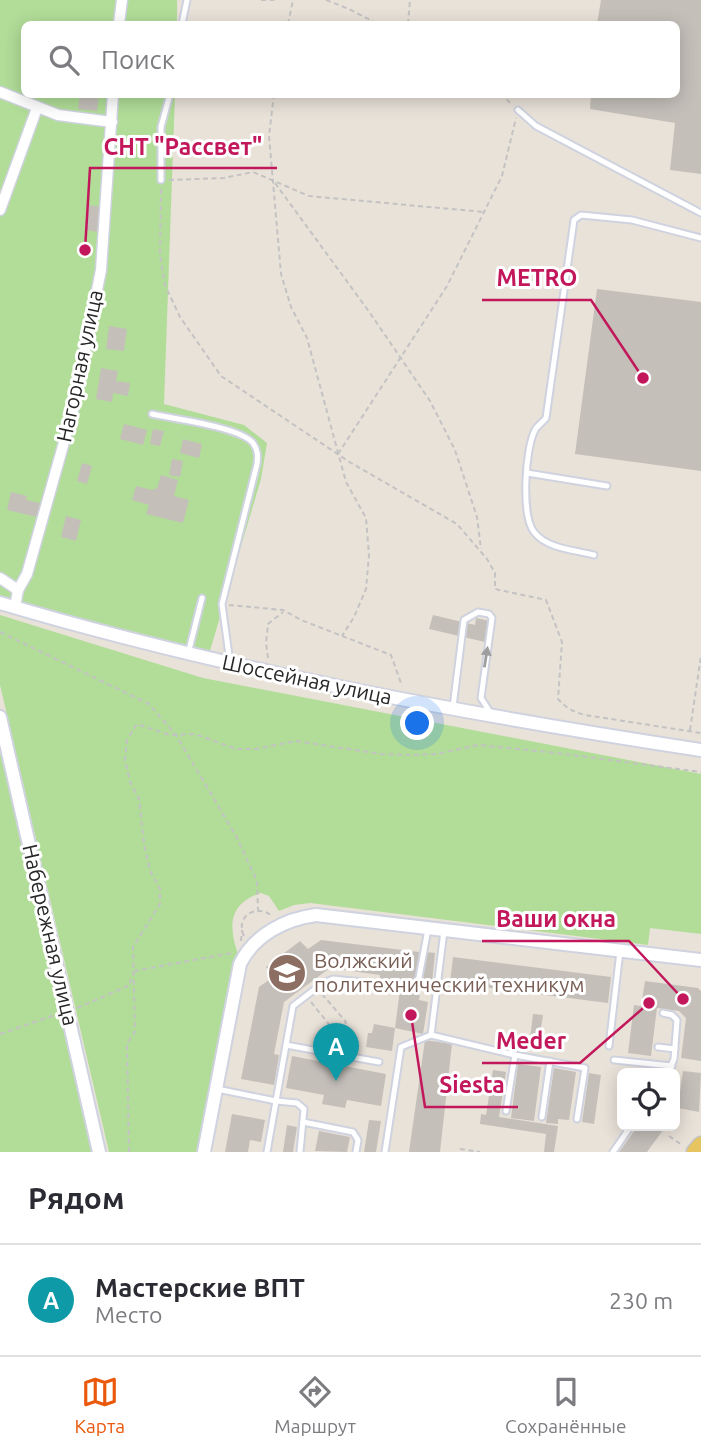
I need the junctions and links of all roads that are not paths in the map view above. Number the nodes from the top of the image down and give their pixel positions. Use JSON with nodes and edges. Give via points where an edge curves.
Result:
{"nodes":[{"id":1,"x":122,"y":0,"type":"edge"},
{"id":2,"x":187,"y":0,"type":"edge"},
{"id":3,"x":119,"y":21,"type":"edge"},
{"id":4,"x":183,"y":21,"type":"edge"},
{"id":5,"x":0,"y":92,"type":"edge"},
{"id":6,"x":113,"y":98,"type":"edge"},
{"id":7,"x":169,"y":98,"type":"edge"},
{"id":8,"x":37,"y":108,"type":"junction"},
{"id":9,"x":519,"y":110,"type":"road end"},
{"id":10,"x":112,"y":122,"type":"junction"},
{"id":11,"x":161,"y":180,"type":"road end"},
{"id":12,"x":0,"y":209,"type":"edge"},
{"id":13,"x":701,"y":213,"type":"edge"},
{"id":14,"x":701,"y":238,"type":"edge"},
{"id":15,"x":152,"y":414,"type":"dead end"},
{"id":16,"x":527,"y":473,"type":"junction"},
{"id":17,"x":607,"y":486,"type":"dead end"},
{"id":18,"x":594,"y":555,"type":"dead end"},
{"id":19,"x":0,"y":578,"type":"edge"},
{"id":20,"x":18,"y":590,"type":"junction"},
{"id":21,"x":202,"y":598,"type":"dead end"},
{"id":22,"x":0,"y":603,"type":"edge"},
{"id":23,"x":15,"y":607,"type":"junction"},
{"id":24,"x":188,"y":654,"type":"junction"},
{"id":25,"x":230,"y":663,"type":"junction"},
{"id":26,"x":453,"y":709,"type":"junction"},
{"id":27,"x":0,"y":717,"type":"edge"},
{"id":28,"x":494,"y":718,"type":"junction"},
{"id":29,"x":701,"y":750,"type":"edge"},
{"id":30,"x":428,"y":929,"type":"junction"},
{"id":31,"x":444,"y":931,"type":"junction"},
{"id":32,"x":620,"y":951,"type":"junction"},
{"id":33,"x":701,"y":957,"type":"edge"},
{"id":34,"x":663,"y":1013,"type":"dead end"},
{"id":35,"x":431,"y":1035,"type":"junction"},
{"id":36,"x":286,"y":1045,"type":"junction"},
{"id":37,"x":609,"y":1046,"type":"dead end"},
{"id":38,"x":657,"y":1047,"type":"dead end"},
{"id":39,"x":675,"y":1049,"type":"junction"},
{"id":40,"x":515,"y":1055,"type":"junction"},
{"id":41,"x":614,"y":1060,"type":"dead end"},
{"id":42,"x":550,"y":1061,"type":"junction"},
{"id":43,"x":379,"y":1062,"type":"dead end"},
{"id":44,"x":672,"y":1066,"type":"joint"},
{"id":45,"x":216,"y":1089,"type":"junction"},
{"id":46,"x":276,"y":1101,"type":"junction"},
{"id":47,"x":506,"y":1111,"type":"dead end"},
{"id":48,"x":542,"y":1118,"type":"dead end"},
{"id":49,"x":577,"y":1119,"type":"dead end"},
{"id":50,"x":303,"y":1122,"type":"junction"},
{"id":51,"x":628,"y":1131,"type":"edge"},
{"id":52,"x":701,"y":1145,"type":"edge"},
{"id":53,"x":99,"y":1152,"type":"edge"},
{"id":54,"x":204,"y":1152,"type":"edge"},
{"id":55,"x":267,"y":1152,"type":"edge"},
{"id":56,"x":300,"y":1152,"type":"edge"},
{"id":57,"x":356,"y":1152,"type":"edge"},
{"id":58,"x":385,"y":1152,"type":"edge"},
{"id":59,"x":613,"y":1152,"type":"edge"},
{"id":60,"x":695,"y":1152,"type":"edge"}],
"edges":[{"from":1,"to":3,"type":"street"},
{"from":2,"to":4,"type":"lane"},
{"from":5,"to":8,"type":"street"},
{"from":6,"to":10,"type":"street","name":"Нагорная улица"},
{"from":7,"to":11,"type":"lane","via":[[161,127]]},
{"from":8,"to":10,"type":"street"},
{"from":8,"to":12,"type":"street"},
{"from":9,"to":13,"type":"lane","via":[[536,127]]},
{"from":10,"to":20,"type":"street","name":"Нагорная улица","via":[[101,270],[81,376],[27,574]]},
{"from":14,"to":16,"type":"lane","via":[[632,220],[581,215],[574,220],[546,418],[535,429]]},
{"from":15,"to":25,"type":"lane","via":[[240,433],[258,453],[222,604]]},
{"from":16,"to":17,"type":"lane"},
{"from":16,"to":18,"type":"lane","via":[[527,512],[533,531],[552,545]]},
{"from":19,"to":20,"type":"street"},
{"from":20,"to":23,"type":"street","name":"Нагорная улица"},
{"from":21,"to":24,"type":"lane"},
{"from":22,"to":23,"type":"street","name":"Шоссейная улица"},
{"from":23,"to":24,"type":"street","name":"Шоссейная улица"},
{"from":24,"to":25,"type":"street","name":"Шоссейная улица"},
{"from":25,"to":26,"type":"street","name":"Шоссейная улица"},
{"from":26,"to":28,"type":"street","name":"Шоссейная улица"},
{"from":28,"to":26,"type":"lane","one_way":true,"via":[[481,698],[492,618],[483,613],[464,620]]},
{"from":27,"to":53,"type":"street","name":"Набережная улица"},
{"from":28,"to":29,"type":"street","name":"Шоссейная улица"},
{"from":30,"to":31,"type":"street"},
{"from":30,"to":36,"type":"lane","via":[[417,988],[333,979],[293,1006]]},
{"from":30,"to":45,"type":"street","via":[[316,915],[294,918],[269,932],[247,950],[240,964]]},
{"from":31,"to":32,"type":"street"},
{"from":31,"to":35,"type":"lane"},
{"from":32,"to":33,"type":"street"},
{"from":32,"to":37,"type":"lane"},
{"from":34,"to":39,"type":"lane","via":[[677,1020]]},
{"from":35,"to":40,"type":"lane"},
{"from":35,"to":58,"type":"lane","via":[[401,1047]]},
{"from":36,"to":43,"type":"lane"},
{"from":36,"to":46,"type":"lane"},
{"from":38,"to":39,"type":"lane"},
{"from":39,"to":44,"type":"lane"},
{"from":40,"to":42,"type":"lane"},
{"from":40,"to":47,"type":"lane"},
{"from":41,"to":44,"type":"lane"},
{"from":42,"to":48,"type":"lane"},
{"from":42,"to":49,"type":"lane","via":[[584,1068]]},
{"from":45,"to":46,"type":"lane"},
{"from":45,"to":54,"type":"street"},
{"from":46,"to":50,"type":"lane","via":[[302,1105]]},
{"from":46,"to":55,"type":"lane"},
{"from":50,"to":56,"type":"lane"},
{"from":50,"to":57,"type":"lane","via":[[353,1132],[358,1140]]},
{"from":51,"to":59,"type":"lane"},
{"from":52,"to":60,"type":"main road"}]}
